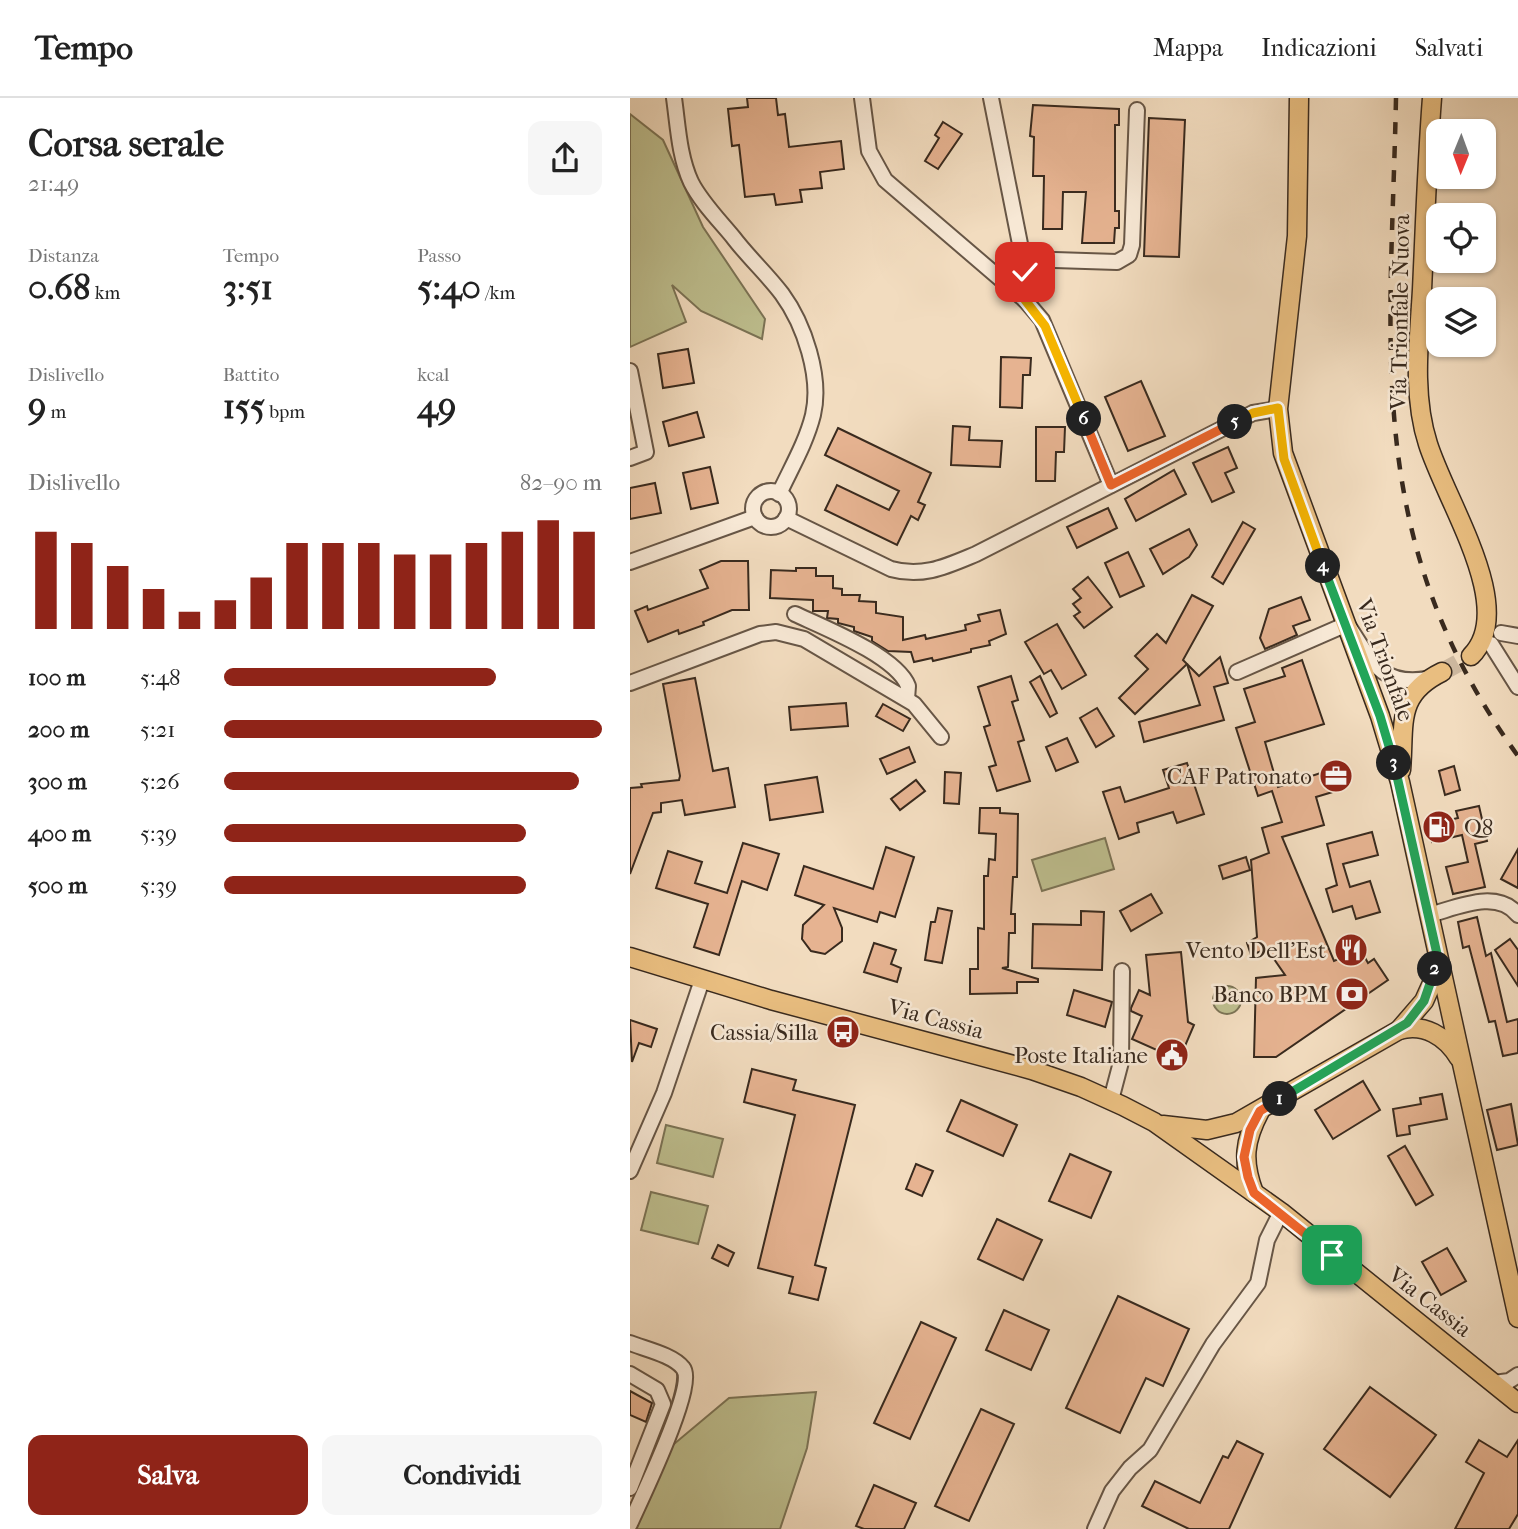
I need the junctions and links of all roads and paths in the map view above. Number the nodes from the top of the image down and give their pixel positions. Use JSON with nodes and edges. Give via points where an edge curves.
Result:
{"nodes":[{"id":1,"x":674,"y":98,"type":"edge"},
{"id":2,"x":862,"y":98,"type":"edge"},
{"id":3,"x":991,"y":98,"type":"edge"},
{"id":4,"x":1299,"y":98,"type":"edge"},
{"id":5,"x":1432,"y":98,"type":"edge"},
{"id":6,"x":1137,"y":110,"type":"dead end"},
{"id":7,"x":1023,"y":259,"type":"junction"},
{"id":8,"x":1025,"y":300,"type":"junction"},
{"id":9,"x":630,"y":371,"type":"edge"},
{"id":10,"x":1278,"y":408,"type":"junction"},
{"id":11,"x":630,"y":458,"type":"edge"},
{"id":12,"x":1111,"y":485,"type":"junction"},
{"id":13,"x":779,"y":494,"type":"junction"},
{"id":14,"x":755,"y":517,"type":"junction"},
{"id":15,"x":786,"y":518,"type":"junction"},
{"id":16,"x":1496,"y":559,"type":"dead end"},
{"id":17,"x":630,"y":562,"type":"edge"},
{"id":18,"x":796,"y":614,"type":"dead end"},
{"id":19,"x":1508,"y":615,"type":"dead end"},
{"id":20,"x":1347,"y":624,"type":"junction"},
{"id":21,"x":1503,"y":638,"type":"edge"},
{"id":22,"x":1471,"y":656,"type":"tunnel mouth"},
{"id":23,"x":1237,"y":672,"type":"dead end"},
{"id":24,"x":1434,"y":676,"type":"joint"},
{"id":25,"x":630,"y":683,"type":"edge"},
{"id":26,"x":1518,"y":687,"type":"edge"},
{"id":27,"x":907,"y":699,"type":"junction"},
{"id":28,"x":941,"y":737,"type":"dead end"},
{"id":29,"x":1400,"y":782,"type":"junction"},
{"id":30,"x":1429,"y":915,"type":"junction"},
{"id":31,"x":1518,"y":915,"type":"edge"},
{"id":32,"x":1437,"y":954,"type":"junction"},
{"id":33,"x":630,"y":957,"type":"edge"},
{"id":34,"x":1122,"y":971,"type":"dead end"},
{"id":35,"x":702,"y":980,"type":"junction"},
{"id":36,"x":1399,"y":1030,"type":"junction"},
{"id":37,"x":1461,"y":1061,"type":"junction"},
{"id":38,"x":1111,"y":1100,"type":"junction"},
{"id":39,"x":1260,"y":1111,"type":"junction"},
{"id":40,"x":1154,"y":1122,"type":"junction"},
{"id":41,"x":630,"y":1171,"type":"edge"},
{"id":42,"x":1254,"y":1193,"type":"junction"},
{"id":43,"x":1281,"y":1212,"type":"junction"},
{"id":44,"x":1514,"y":1285,"type":"edge"},
{"id":45,"x":1518,"y":1318,"type":"edge"},
{"id":46,"x":630,"y":1343,"type":"edge"},
{"id":47,"x":630,"y":1374,"type":"edge"},
{"id":48,"x":1518,"y":1375,"type":"edge"},
{"id":49,"x":1494,"y":1383,"type":"junction"},
{"id":50,"x":1517,"y":1401,"type":"edge"},
{"id":51,"x":630,"y":1488,"type":"edge"},
{"id":52,"x":630,"y":1524,"type":"edge"},
{"id":53,"x":1095,"y":1529,"type":"edge"}],
"edges":[{"from":1,"to":13,"type":"street","via":[[692,183],[779,291],[806,345],[814,411]]},
{"from":2,"to":8,"type":"street","via":[[869,151],[886,180]]},
{"from":3,"to":7,"type":"street"},
{"from":4,"to":10,"type":"main road","name":"Via Trionfale","via":[[1297,236]]},
{"from":5,"to":16,"type":"main road","name":"Via Trionfale Nuova","via":[[1419,357],[1422,419],[1443,477]]},
{"from":6,"to":7,"type":"street","via":[[1129,255],[1116,262]]},
{"from":7,"to":8,"type":"street"},
{"from":8,"to":12,"type":"street","via":[[1045,326]]},
{"from":9,"to":11,"type":"street","via":[[646,452]]},
{"from":10,"to":12,"type":"street","via":[[1253,413]]},
{"from":10,"to":20,"type":"main road","name":"Via Trionfale","via":[[1284,459]]},
{"from":12,"to":15,"type":"street","via":[[976,554],[921,573],[891,569]]},
{"from":13,"to":14,"type":"street","via":[[768,492],[758,497]]},
{"from":13,"to":15,"type":"street","via":[[788,504]]},
{"from":14,"to":15,"type":"street","via":[[771,527]]},
{"from":14,"to":17,"type":"street"},
{"from":18,"to":27,"type":"street","via":[[859,646],[899,673],[908,686]]},
{"from":19,"to":21,"type":"main road"},
{"from":20,"to":23,"type":"street"},
{"from":20,"to":24,"type":"street","via":[[1384,675],[1405,681]]},
{"from":20,"to":29,"type":"main road","name":"Via Trionfale"},
{"from":21,"to":22,"type":"main road"},
{"from":21,"to":26,"type":"street"},
{"from":24,"to":29,"type":"main road","via":[[1413,692],[1406,706]]},
{"from":25,"to":27,"type":"street","via":[[776,632],[804,639]]},
{"from":27,"to":28,"type":"street","via":[[925,713]]},
{"from":29,"to":30,"type":"main road","name":"Via Trionfale"},
{"from":30,"to":31,"type":"street","via":[[1489,901],[1506,903]]},
{"from":30,"to":32,"type":"main road","name":"Via Trionfale"},
{"from":32,"to":36,"type":"main road","via":[[1424,1001]]},
{"from":32,"to":37,"type":"main road","name":"Via Trionfale"},
{"from":33,"to":35,"type":"main road","name":"Via Cassia"},
{"from":34,"to":38,"type":"street","via":[[1121,1062]]},
{"from":35,"to":38,"type":"main road","name":"Via Cassia","via":[[1032,1070]]},
{"from":35,"to":41,"type":"street","via":[[664,1093]]},
{"from":36,"to":37,"type":"main road","via":[[1428,1030]]},
{"from":36,"to":39,"type":"main road"},
{"from":37,"to":44,"type":"main road","name":"Via Trionfale"},
{"from":38,"to":40,"type":"main road","name":"Via Cassia"},
{"from":39,"to":40,"type":"main road","via":[[1207,1130]]},
{"from":39,"to":42,"type":"main road","via":[[1244,1151]]},
{"from":40,"to":42,"type":"main road","name":"Via Cassia"},
{"from":42,"to":43,"type":"main road","name":"Via Cassia"},
{"from":43,"to":49,"type":"main road","name":"Via Cassia"},
{"from":43,"to":53,"type":"street","via":[[1267,1240],[1258,1283],[1213,1344],[1150,1450],[1112,1492]]},
{"from":44,"to":45,"type":"main road","name":"Via Trionfale"},
{"from":46,"to":52,"type":"street","via":[[677,1363],[687,1378]]},
{"from":47,"to":51,"type":"street","via":[[657,1390],[663,1404]]},
{"from":48,"to":49,"type":"street"},
{"from":49,"to":50,"type":"main road","name":"Via Cassia"}]}
